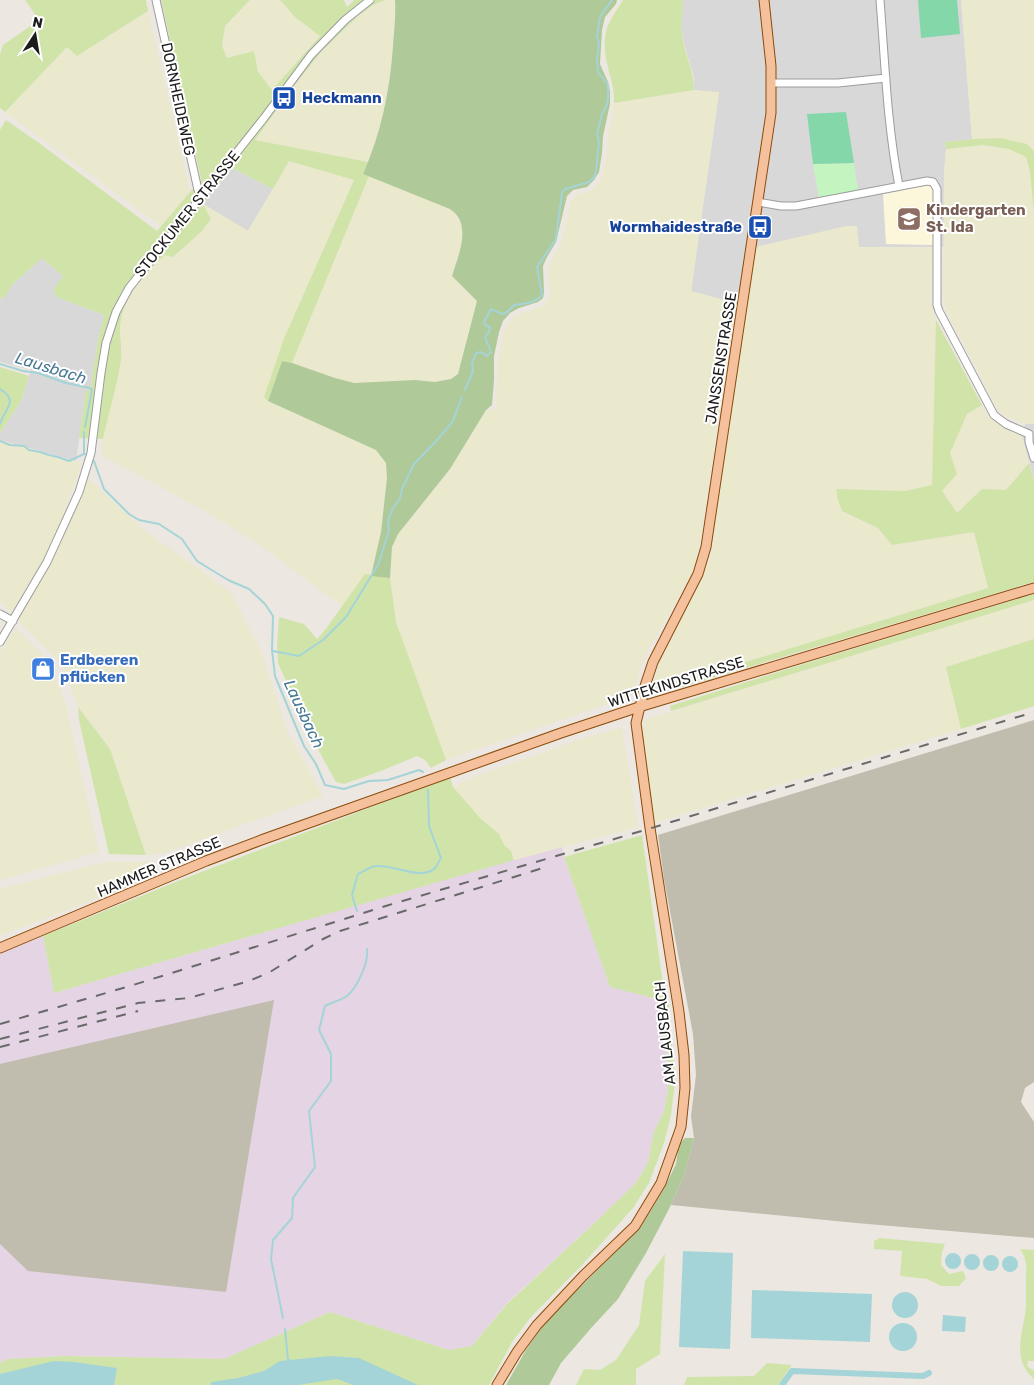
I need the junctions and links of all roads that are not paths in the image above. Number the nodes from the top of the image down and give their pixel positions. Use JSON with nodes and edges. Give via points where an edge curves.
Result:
{"nodes":[{"id":1,"x":156,"y":0,"type":"edge"},
{"id":2,"x":370,"y":0,"type":"edge"},
{"id":3,"x":764,"y":0,"type":"edge"},
{"id":4,"x":880,"y":0,"type":"edge"},
{"id":5,"x":886,"y":78,"type":"junction"},
{"id":6,"x":772,"y":84,"type":"junction"},
{"id":7,"x":899,"y":186,"type":"junction"},
{"id":8,"x":203,"y":196,"type":"junction"},
{"id":9,"x":758,"y":202,"type":"junction"},
{"id":10,"x":1032,"y":433,"type":"edge"},
{"id":11,"x":1034,"y":458,"type":"edge"},
{"id":12,"x":1034,"y":588,"type":"edge"},
{"id":13,"x":0,"y":614,"type":"edge"},
{"id":14,"x":13,"y":622,"type":"junction"},
{"id":15,"x":0,"y":642,"type":"edge"},
{"id":16,"x":639,"y":707,"type":"junction"},
{"id":17,"x":330,"y":815,"type":"joint"},
{"id":18,"x":0,"y":948,"type":"edge"},
{"id":19,"x":497,"y":1385,"type":"edge"}],
"edges":[{"from":1,"to":8,"type":"street","name":"DORNHEIDEWEG","via":[[198,190]]},
{"from":2,"to":8,"type":"street","name":"STOCKUMER STRASSE","via":[[345,20],[311,56]]},
{"from":3,"to":6,"type":"main road","name":"JANSSENSTRASSE"},
{"from":4,"to":5,"type":"street"},
{"from":5,"to":6,"type":"street"},
{"from":5,"to":7,"type":"street","via":[[891,141]]},
{"from":6,"to":9,"type":"main road","name":"JANSSENSTRASSE"},
{"from":7,"to":9,"type":"street","via":[[796,206]]},
{"from":7,"to":10,"type":"street","via":[[927,181],[933,182],[937,189],[938,311],[994,415],[1006,424]]},
{"from":8,"to":14,"type":"street","name":"STOCKUMER STRASSE","via":[[137,276],[116,312],[103,358],[86,470],[47,562]]},
{"from":9,"to":16,"type":"main road","name":"JANSSENSTRASSE","via":[[705,555],[696,580],[653,662]]},
{"from":10,"to":11,"type":"street","via":[[1029,442]]},
{"from":12,"to":16,"type":"main road","name":"WITTEKINDSTRASSE"},
{"from":13,"to":14,"type":"street"},
{"from":14,"to":15,"type":"street","name":"STOCKUMER STRASSE"},
{"from":16,"to":17,"type":"main road","name":"WITTEKINDSTRASSE"},
{"from":16,"to":19,"type":"main road","name":"AM LAUSBACH","via":[[636,723],[639,753],[684,1054],[686,1088],[681,1127],[661,1183],[635,1226],[537,1325]]},
{"from":17,"to":18,"type":"main road","name":"HAMMER STRASSE","via":[[206,861]]}]}
